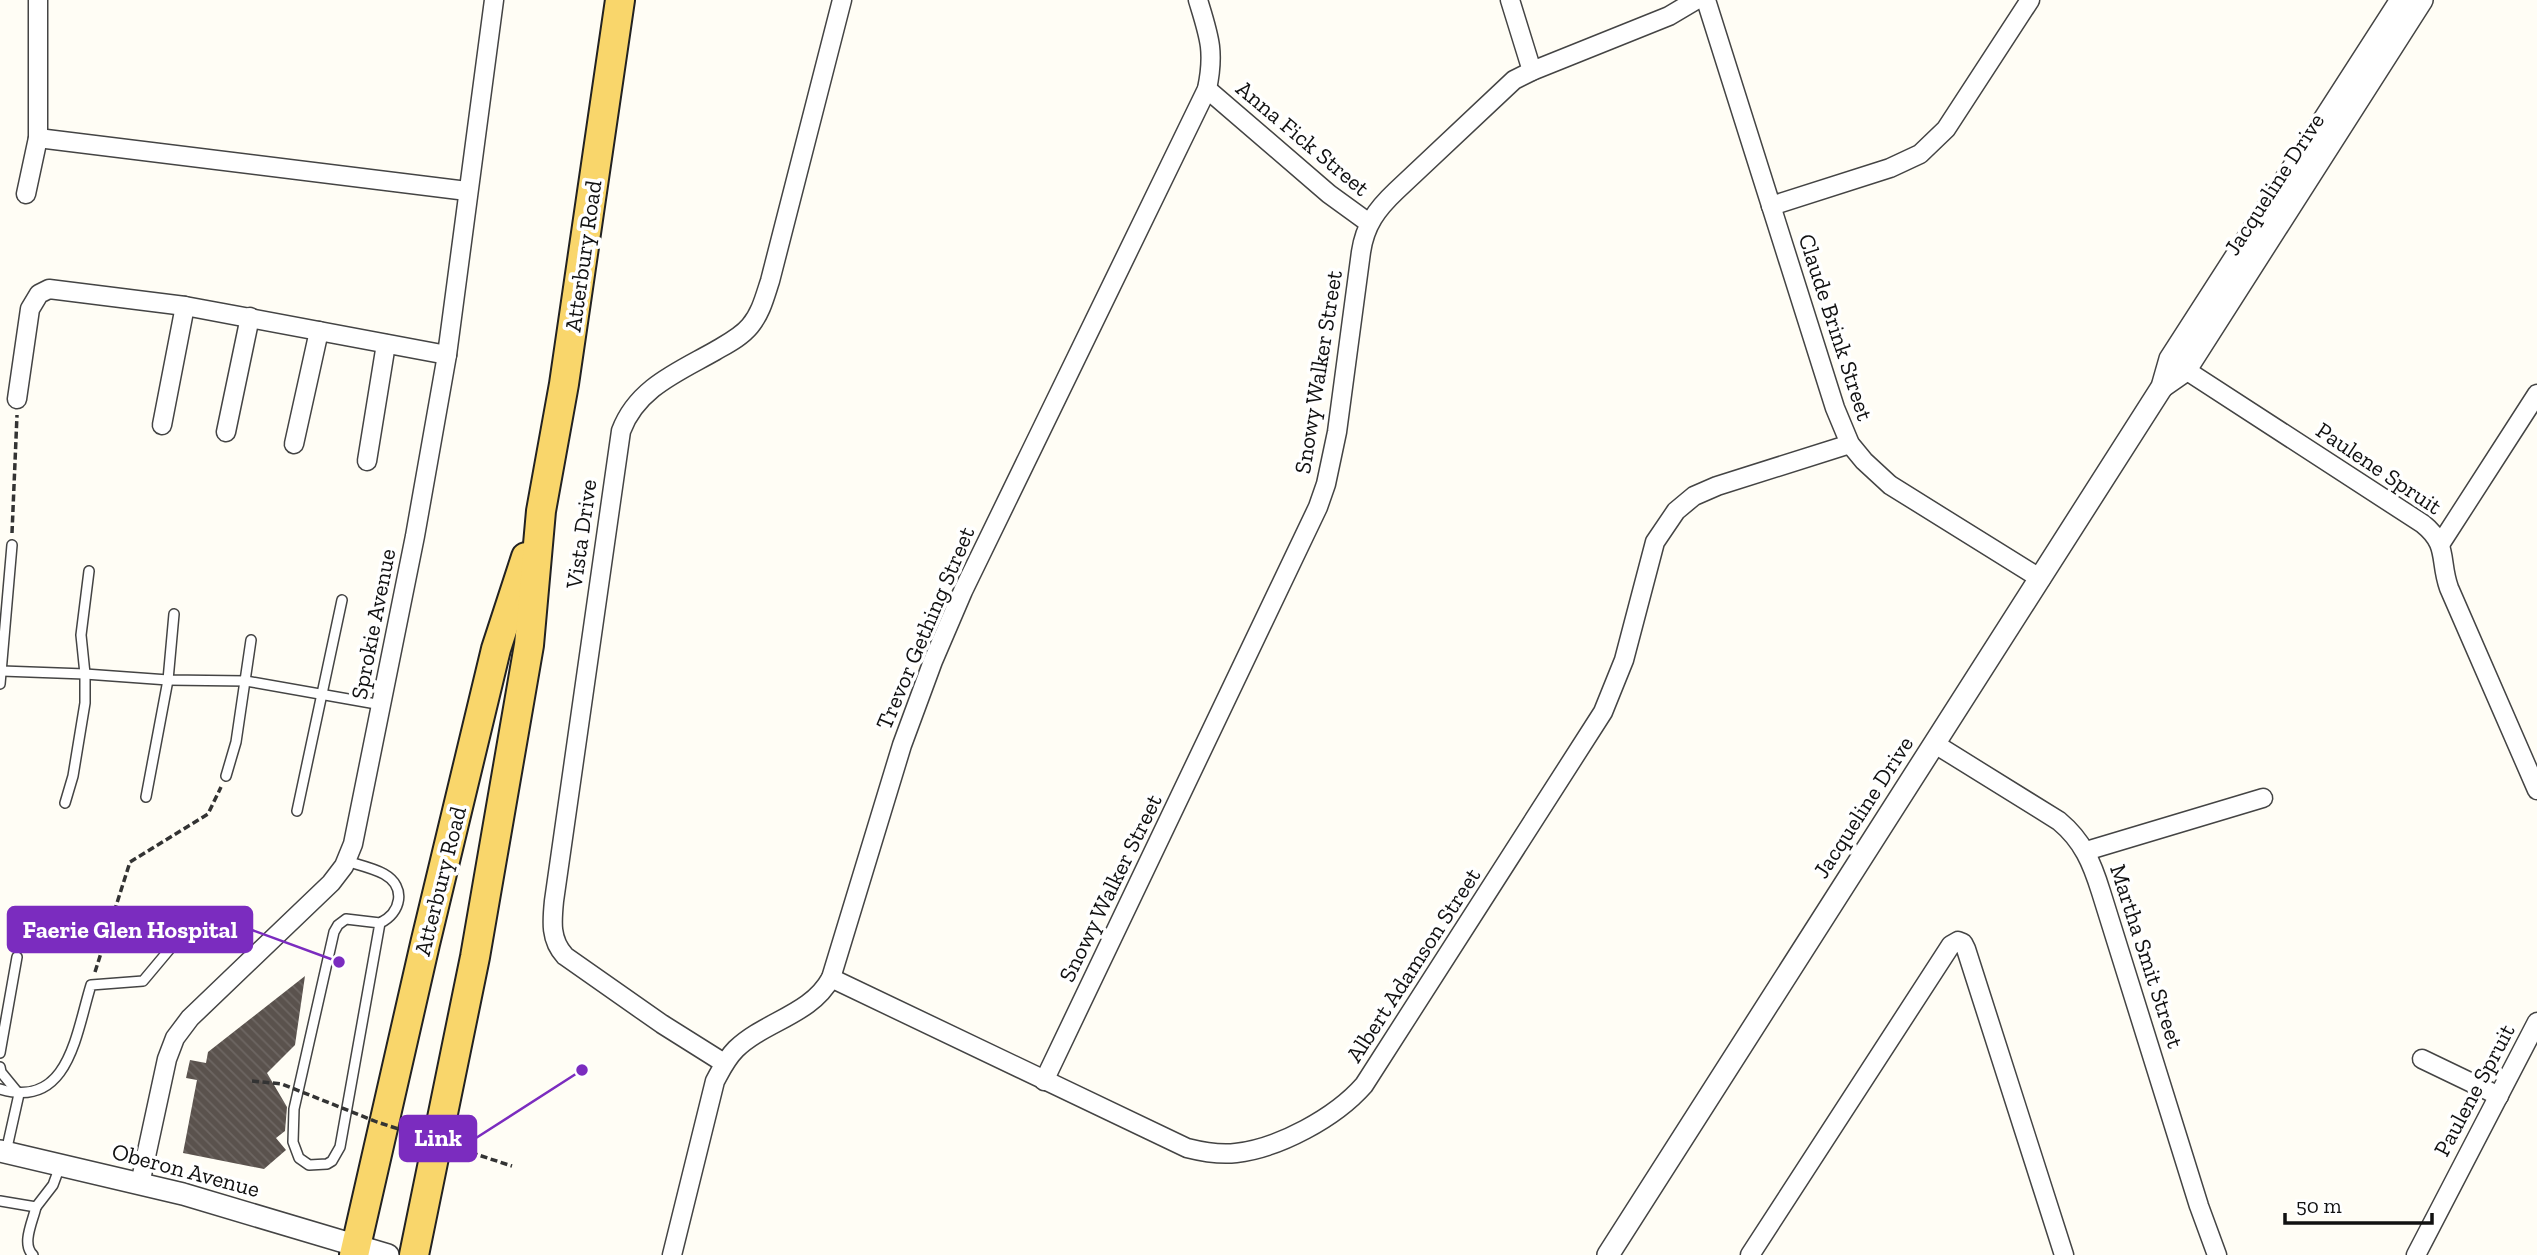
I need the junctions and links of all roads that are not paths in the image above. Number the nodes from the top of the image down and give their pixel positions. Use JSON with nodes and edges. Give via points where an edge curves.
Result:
{"nodes":[{"id":1,"x":38,"y":0,"type":"edge"},
{"id":2,"x":494,"y":0,"type":"edge"},
{"id":3,"x":620,"y":0,"type":"edge"},
{"id":4,"x":842,"y":0,"type":"edge"},
{"id":5,"x":1198,"y":0,"type":"edge"},
{"id":6,"x":1510,"y":0,"type":"edge"},
{"id":7,"x":1696,"y":0,"type":"edge"},
{"id":8,"x":1706,"y":0,"type":"edge"},
{"id":9,"x":2030,"y":0,"type":"edge"},
{"id":10,"x":2400,"y":0,"type":"edge"},
{"id":11,"x":2422,"y":0,"type":"edge"},
{"id":12,"x":1532,"y":71,"type":"junction"},
{"id":13,"x":1207,"y":89,"type":"junction"},
{"id":14,"x":38,"y":138,"type":"junction"},
{"id":15,"x":467,"y":191,"type":"junction"},
{"id":16,"x":26,"y":194,"type":"dead end"},
{"id":17,"x":1771,"y":206,"type":"junction"},
{"id":18,"x":1368,"y":223,"type":"junction"},
{"id":19,"x":184,"y":306,"type":"junction"},
{"id":20,"x":250,"y":317,"type":"junction"},
{"id":21,"x":319,"y":331,"type":"junction"},
{"id":22,"x":386,"y":344,"type":"junction"},
{"id":23,"x":447,"y":355,"type":"junction"},
{"id":24,"x":2178,"y":365,"type":"junction"},
{"id":25,"x":2537,"y":394,"type":"edge"},
{"id":26,"x":17,"y":399,"type":"road end"},
{"id":27,"x":162,"y":425,"type":"dead end"},
{"id":28,"x":226,"y":432,"type":"dead end"},
{"id":29,"x":294,"y":444,"type":"dead end"},
{"id":30,"x":1850,"y":444,"type":"junction"},
{"id":31,"x":367,"y":461,"type":"dead end"},
{"id":32,"x":541,"y":511,"type":"junction"},
{"id":33,"x":2441,"y":543,"type":"junction"},
{"id":34,"x":12,"y":545,"type":"road end"},
{"id":35,"x":89,"y":571,"type":"dead end"},
{"id":36,"x":2041,"y":579,"type":"junction"},
{"id":37,"x":342,"y":600,"type":"dead end"},
{"id":38,"x":174,"y":614,"type":"dead end"},
{"id":39,"x":251,"y":640,"type":"dead end"},
{"id":40,"x":2,"y":671,"type":"junction"},
{"id":41,"x":85,"y":674,"type":"junction"},
{"id":42,"x":169,"y":680,"type":"junction"},
{"id":43,"x":246,"y":681,"type":"junction"},
{"id":44,"x":0,"y":684,"type":"edge"},
{"id":45,"x":323,"y":693,"type":"junction"},
{"id":46,"x":382,"y":705,"type":"junction"},
{"id":47,"x":1935,"y":744,"type":"junction"},
{"id":48,"x":226,"y":776,"type":"road end"},
{"id":49,"x":2537,"y":790,"type":"edge"},
{"id":50,"x":146,"y":797,"type":"dead end"},
{"id":51,"x":2263,"y":798,"type":"dead end"},
{"id":52,"x":65,"y":803,"type":"dead end"},
{"id":53,"x":297,"y":811,"type":"dead end"},
{"id":54,"x":2087,"y":851,"type":"junction"},
{"id":55,"x":346,"y":861,"type":"junction"},
{"id":56,"x":380,"y":923,"type":"junction"},
{"id":57,"x":174,"y":944,"type":"dead end"},
{"id":58,"x":17,"y":957,"type":"dead end"},
{"id":59,"x":831,"y":978,"type":"junction"},
{"id":60,"x":2537,"y":1022,"type":"edge"},
{"id":61,"x":0,"y":1053,"type":"edge"},
{"id":62,"x":2422,"y":1059,"type":"dead end"},
{"id":63,"x":724,"y":1063,"type":"junction"},
{"id":64,"x":0,"y":1067,"type":"edge"},
{"id":65,"x":1044,"y":1081,"type":"junction"},
{"id":66,"x":0,"y":1089,"type":"edge"},
{"id":67,"x":19,"y":1094,"type":"junction"},
{"id":68,"x":2499,"y":1096,"type":"junction"},
{"id":69,"x":3,"y":1151,"type":"edge"},
{"id":70,"x":61,"y":1164,"type":"junction"},
{"id":71,"x":141,"y":1184,"type":"junction"},
{"id":72,"x":0,"y":1201,"type":"edge"},
{"id":73,"x":36,"y":1207,"type":"junction"},
{"id":74,"x":356,"y":1251,"type":"edge"},
{"id":75,"x":33,"y":1255,"type":"edge"},
{"id":76,"x":387,"y":1255,"type":"edge"},
{"id":77,"x":414,"y":1255,"type":"edge"},
{"id":78,"x":671,"y":1255,"type":"edge"},
{"id":79,"x":1608,"y":1255,"type":"edge"},
{"id":80,"x":1750,"y":1255,"type":"edge"},
{"id":81,"x":2064,"y":1255,"type":"edge"},
{"id":82,"x":2217,"y":1255,"type":"edge"},
{"id":83,"x":2416,"y":1255,"type":"edge"}],
"edges":[{"from":1,"to":14,"type":"street"},
{"from":2,"to":15,"type":"street","name":"Sprokie Avenue"},
{"from":3,"to":32,"type":"main road","name":"Atterbury Road"},
{"from":4,"to":63,"type":"street","name":"Vista Drive","via":[[757,316],[730,342],[636,402],[621,431],[553,910],[554,936],[565,956]]},
{"from":5,"to":13,"type":"street","name":"Trevor Gething Street","via":[[1212,50]]},
{"from":6,"to":12,"type":"street"},
{"from":7,"to":12,"type":"street","name":"Snowy Walker Street","via":[[1670,16]]},
{"from":8,"to":17,"type":"street","name":"Claude Brink Street"},
{"from":9,"to":17,"type":"street","via":[[1959,111],[1929,148],[1891,168]]},
{"from":10,"to":24,"type":"street","name":"Jacqueline Drive"},
{"from":11,"to":24,"type":"street","name":"Jacqueline Drive"},
{"from":12,"to":18,"type":"street","name":"Snowy Walker Street","via":[[1493,98]]},
{"from":13,"to":18,"type":"street","name":"Anna Fick Street"},
{"from":13,"to":59,"type":"street","name":"Trevor Gething Street","via":[[933,661],[888,784]]},
{"from":14,"to":15,"type":"street"},
{"from":14,"to":16,"type":"street"},
{"from":15,"to":23,"type":"street","name":"Sprokie Avenue"},
{"from":17,"to":30,"type":"street","name":"Claude Brink Street"},
{"from":18,"to":65,"type":"street","name":"Snowy Walker Street","via":[[1337,432],[1316,514]]},
{"from":19,"to":20,"type":"street"},
{"from":19,"to":26,"type":"street","via":[[44,291],[30,309]]},
{"from":19,"to":27,"type":"street"},
{"from":20,"to":21,"type":"street"},
{"from":20,"to":28,"type":"street"},
{"from":21,"to":22,"type":"street"},
{"from":21,"to":29,"type":"street"},
{"from":22,"to":23,"type":"street"},
{"from":22,"to":31,"type":"street"},
{"from":23,"to":46,"type":"street","name":"Sprokie Avenue"},
{"from":24,"to":33,"type":"street","name":"Paulene Spruit","via":[[2423,524]]},
{"from":24,"to":36,"type":"street","name":"Jacqueline Drive"},
{"from":25,"to":33,"type":"street"},
{"from":30,"to":36,"type":"street","name":"Claude Brink Street","via":[[1890,485]]},
{"from":30,"to":65,"type":"street","name":"Albert Adamson Street","via":[[1705,491],[1683,504],[1666,523],[1655,542],[1624,660],[1603,712],[1374,1070],[1349,1101],[1314,1124],[1269,1144],[1237,1153],[1215,1153],[1187,1149]]},
{"from":32,"to":74,"type":"main road","name":"Atterbury Road","via":[[496,649]]},
{"from":32,"to":77,"type":"main road","name":"Atterbury Road","via":[[529,645],[475,957]]},
{"from":33,"to":49,"type":"street","name":"Paulene Spruit","via":[[2449,588]]},
{"from":34,"to":40,"type":"lane"},
{"from":35,"to":41,"type":"lane","via":[[81,635]]},
{"from":36,"to":47,"type":"street","name":"Jacqueline Drive"},
{"from":37,"to":45,"type":"lane"},
{"from":38,"to":42,"type":"lane"},
{"from":39,"to":43,"type":"lane"},
{"from":40,"to":41,"type":"lane"},
{"from":40,"to":44,"type":"lane"},
{"from":41,"to":42,"type":"lane"},
{"from":41,"to":52,"type":"lane","via":[[82,724]]},
{"from":42,"to":43,"type":"lane"},
{"from":42,"to":50,"type":"lane"},
{"from":43,"to":45,"type":"lane"},
{"from":43,"to":48,"type":"lane"},
{"from":45,"to":46,"type":"lane"},
{"from":45,"to":53,"type":"lane"},
{"from":46,"to":55,"type":"street","name":"Sprokie Avenue"},
{"from":47,"to":54,"type":"street","name":"Martha Smit Street","via":[[2059,821]]},
{"from":47,"to":79,"type":"street","name":"Jacqueline Drive"},
{"from":51,"to":54,"type":"street"},
{"from":54,"to":82,"type":"street","name":"Martha Smit Street"},
{"from":55,"to":56,"type":"lane","via":[[385,874],[396,887],[398,907]]},
{"from":55,"to":71,"type":"street","name":"Sprokie Avenue","via":[[331,883],[190,1018],[175,1038]]},
{"from":56,"to":56,"type":"lane","via":[[340,1147],[327,1164],[309,1165],[299,1158],[293,1142],[295,1109],[334,932],[346,919]]},
{"from":57,"to":67,"type":"lane","via":[[143,981],[91,985],[67,1061],[57,1078],[38,1090]]},
{"from":58,"to":61,"type":"lane"},
{"from":59,"to":63,"type":"street","name":"Trevor Gething Street","via":[[816,998],[750,1038]]},
{"from":59,"to":65,"type":"street","name":"Albert Adamson Street"},
{"from":60,"to":68,"type":"street","name":"Paulene Spruit"},
{"from":62,"to":68,"type":"street"},
{"from":63,"to":78,"type":"street","name":"Trevor Gething Street","via":[[712,1091]]},
{"from":64,"to":67,"type":"lane"},
{"from":66,"to":67,"type":"lane"},
{"from":67,"to":69,"type":"lane"},
{"from":68,"to":83,"type":"street","name":"Paulene Spruit"},
{"from":69,"to":70,"type":"street","name":"Oberon Avenue"},
{"from":70,"to":71,"type":"street","name":"Oberon Avenue"},
{"from":70,"to":73,"type":"lane","via":[[54,1185]]},
{"from":71,"to":74,"type":"street","name":"Oberon Avenue"},
{"from":72,"to":73,"type":"lane"},
{"from":73,"to":75,"type":"lane","via":[[27,1244]]},
{"from":74,"to":76,"type":"street"},
{"from":80,"to":81,"type":"street","via":[[1951,944],[1958,941],[1966,949]]}]}
